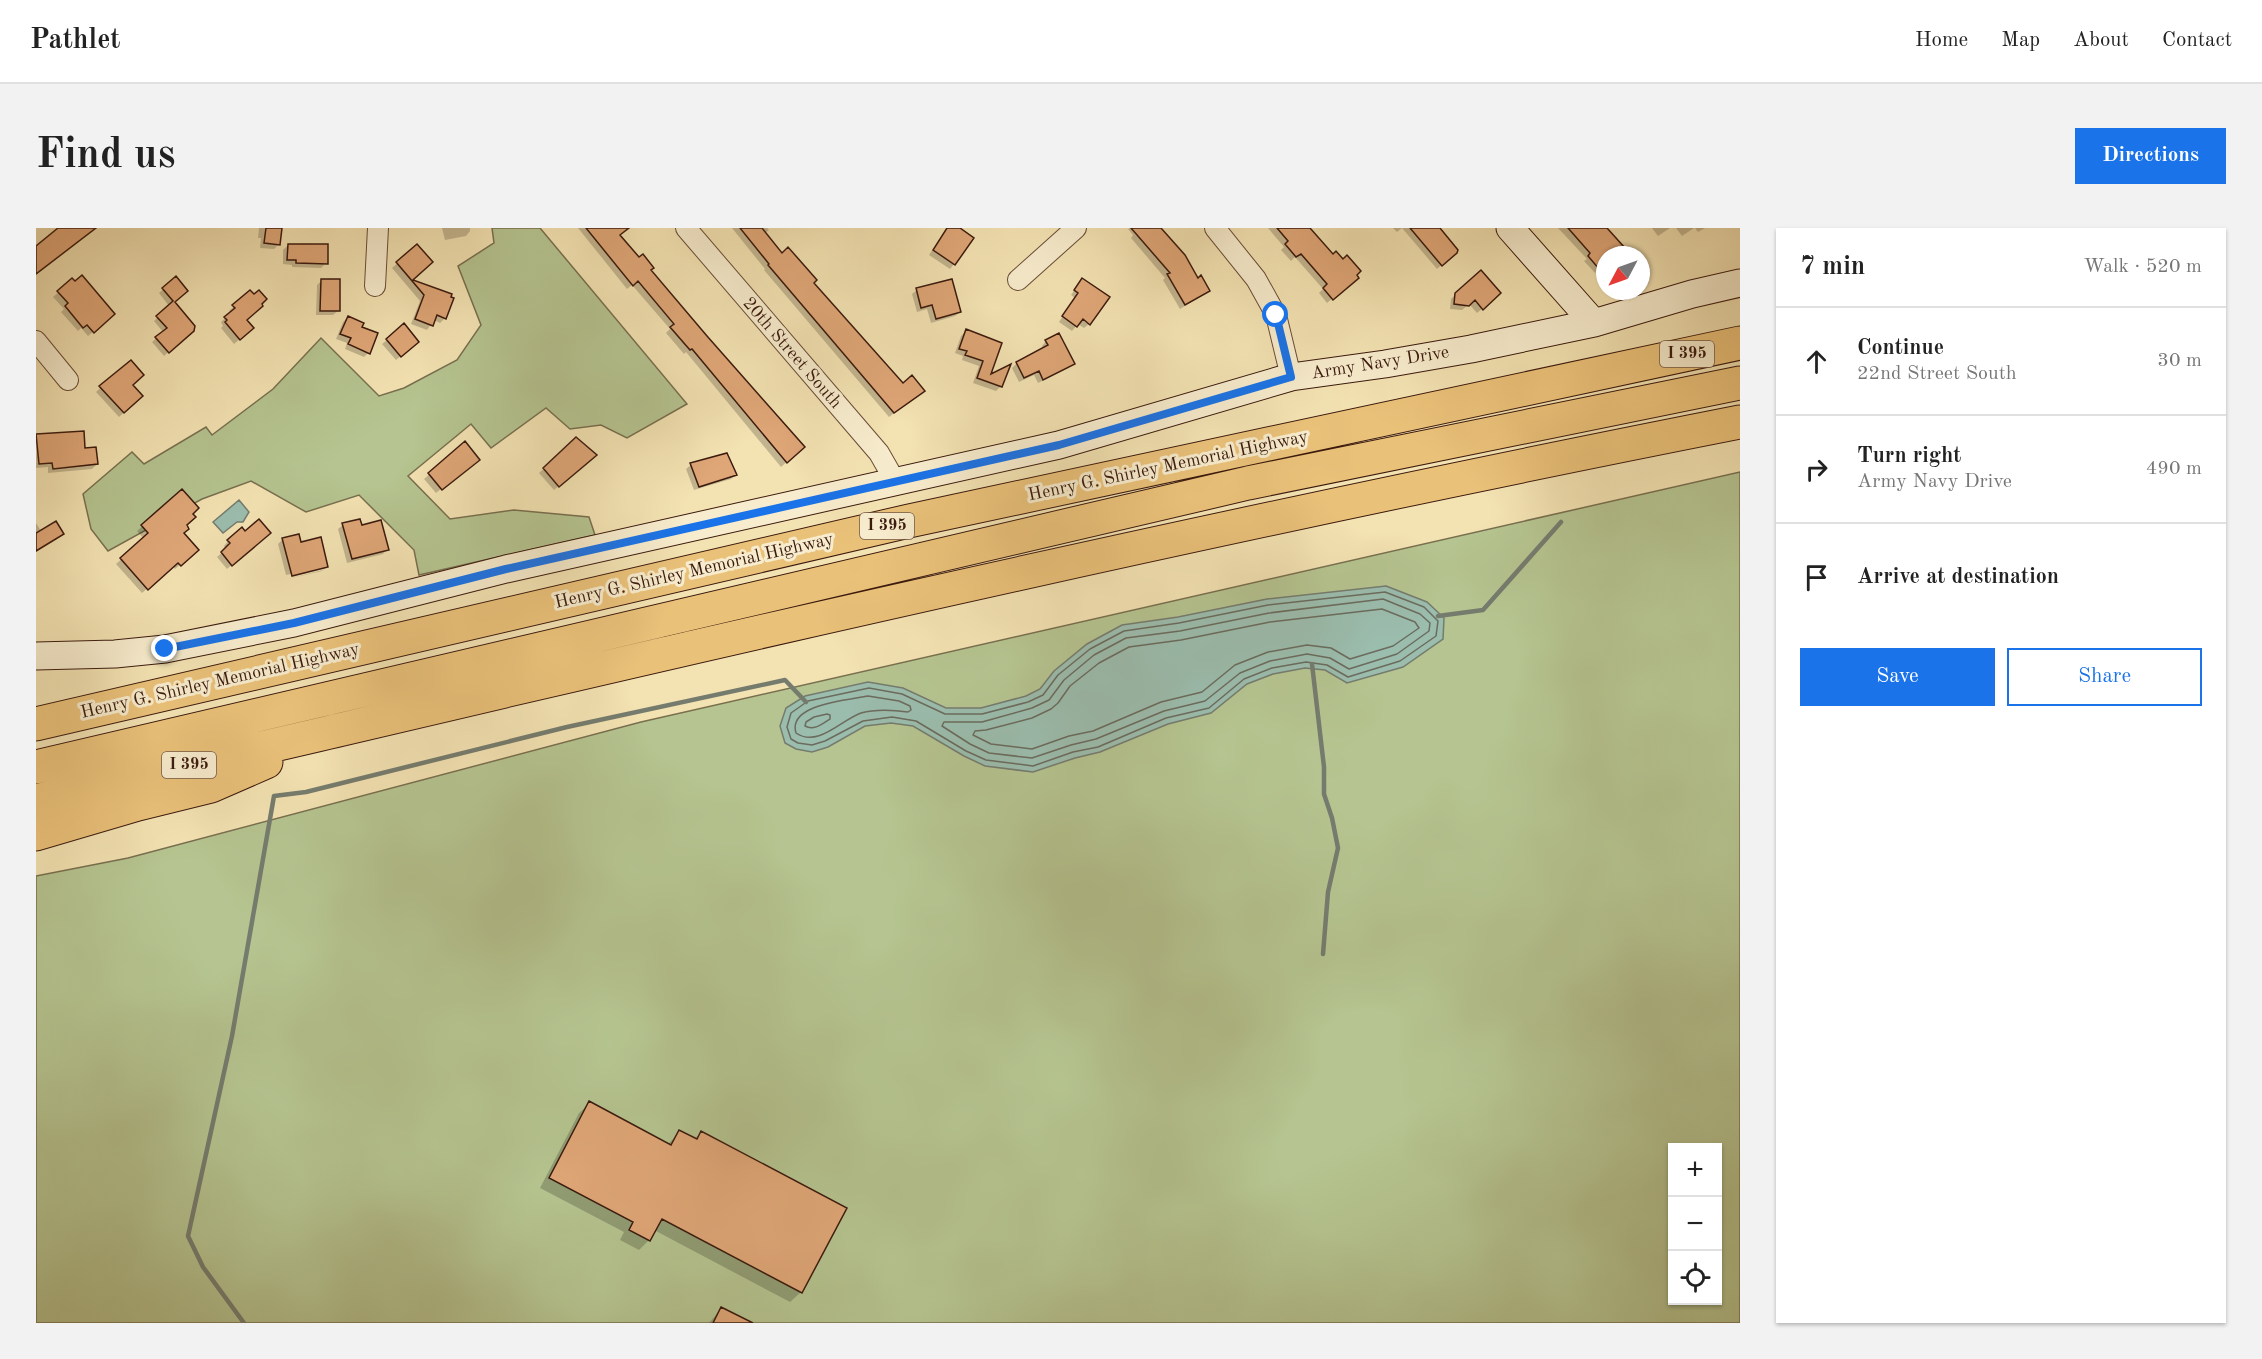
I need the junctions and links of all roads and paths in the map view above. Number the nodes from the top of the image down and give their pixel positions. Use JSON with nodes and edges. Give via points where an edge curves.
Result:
{"nodes":[{"id":1,"x":378,"y":228,"type":"edge"},
{"id":2,"x":686,"y":228,"type":"edge"},
{"id":3,"x":1076,"y":228,"type":"edge"},
{"id":4,"x":1215,"y":228,"type":"edge"},
{"id":5,"x":1510,"y":228,"type":"edge"},
{"id":6,"x":1018,"y":279,"type":"dead end"},
{"id":7,"x":1740,"y":283,"type":"edge"},
{"id":8,"x":375,"y":286,"type":"dead end"},
{"id":9,"x":1593,"y":323,"type":"junction"},
{"id":10,"x":36,"y":341,"type":"edge"},
{"id":11,"x":1740,"y":343,"type":"edge"},
{"id":12,"x":1291,"y":377,"type":"junction"},
{"id":13,"x":68,"y":380,"type":"dead end"},
{"id":14,"x":1740,"y":383,"type":"edge"},
{"id":15,"x":1740,"y":422,"type":"edge"},
{"id":16,"x":895,"y":481,"type":"junction"},
{"id":17,"x":36,"y":656,"type":"edge"},
{"id":18,"x":36,"y":724,"type":"edge"},
{"id":19,"x":342,"y":729,"type":"junction"},
{"id":20,"x":36,"y":767,"type":"edge"},
{"id":21,"x":36,"y":801,"type":"edge"},
{"id":22,"x":36,"y":834,"type":"edge"}],
"edges":[{"from":1,"to":8,"type":"street"},
{"from":2,"to":16,"type":"street","name":"20th Street South","via":[[879,453]]},
{"from":3,"to":6,"type":"street"},
{"from":4,"to":12,"type":"street","via":[[1256,279],[1276,315]]},
{"from":5,"to":9,"type":"street"},
{"from":7,"to":9,"type":"street","name":"Army Navy Drive"},
{"from":9,"to":12,"type":"street","name":"Army Navy Drive","via":[[1450,353]]},
{"from":10,"to":13,"type":"street"},
{"from":11,"to":18,"type":"highway","name":"Henry G. Shirley Memorial Highway","number":"I 395","via":[[909,521]]},
{"from":12,"to":16,"type":"street","name":"Army Navy Drive","via":[[1059,445]]},
{"from":14,"to":20,"type":"highway","via":[[1248,483]]},
{"from":15,"to":19,"type":"highway","number":"I 395","via":[[1063,562]]},
{"from":16,"to":17,"type":"street","name":"Army Navy Drive","via":[[165,649]]},
{"from":19,"to":21,"type":"highway","number":"I 395"},
{"from":19,"to":22,"type":"highway","via":[[211,786]]}]}
